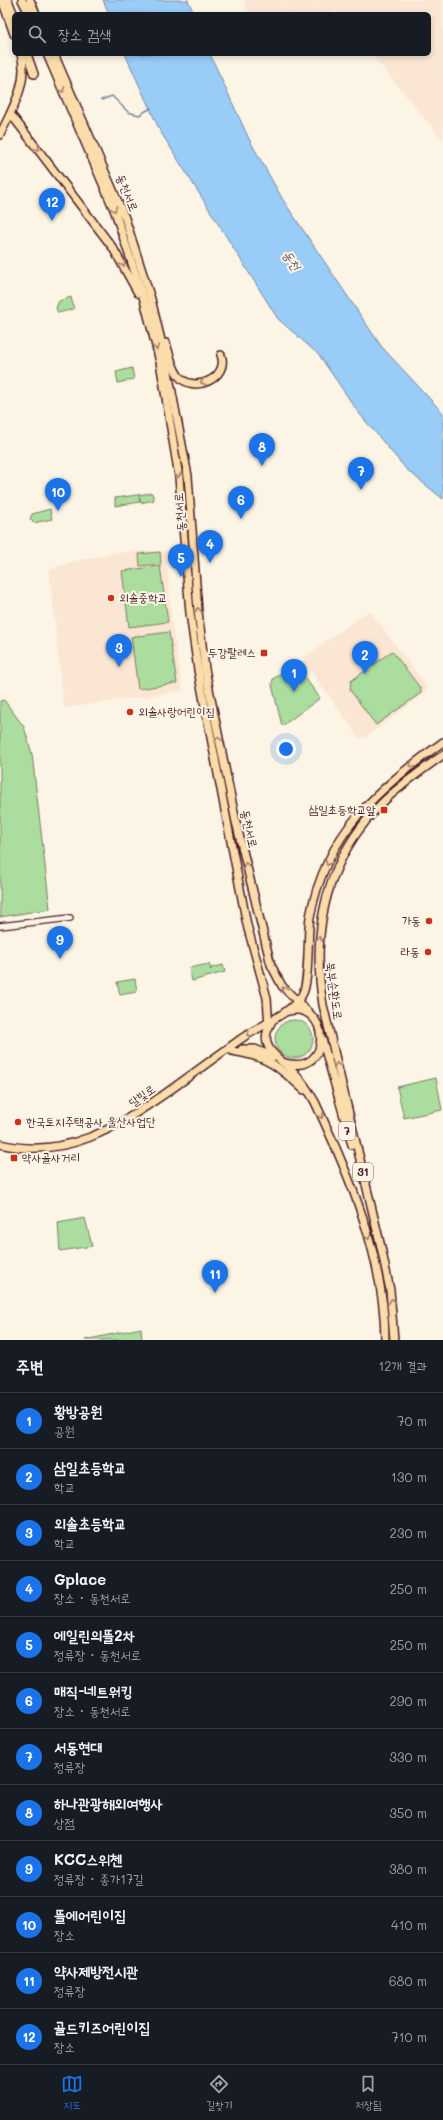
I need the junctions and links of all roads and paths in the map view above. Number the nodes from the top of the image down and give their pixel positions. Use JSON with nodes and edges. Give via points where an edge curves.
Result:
{"nodes":[{"id":1,"x":2,"y":0,"type":"edge"},
{"id":2,"x":8,"y":0,"type":"edge"},
{"id":3,"x":22,"y":0,"type":"edge"},
{"id":4,"x":30,"y":0,"type":"edge"},
{"id":5,"x":13,"y":12,"type":"edge"},
{"id":6,"x":28,"y":12,"type":"edge"},
{"id":7,"x":35,"y":12,"type":"edge"},
{"id":8,"x":12,"y":28,"type":"edge"},
{"id":9,"x":21,"y":56,"type":"edge"},
{"id":10,"x":28,"y":56,"type":"edge"},
{"id":11,"x":48,"y":56,"type":"edge"},
{"id":12,"x":55,"y":56,"type":"edge"},
{"id":13,"x":34,"y":74,"type":"dead end"},
{"id":14,"x":13,"y":117,"type":"dead end"},
{"id":15,"x":0,"y":135,"type":"edge"},
{"id":16,"x":151,"y":299,"type":"junction"},
{"id":17,"x":150,"y":322,"type":"junction"},
{"id":18,"x":221,"y":355,"type":"dead end"},
{"id":19,"x":443,"y":742,"type":"edge"},
{"id":20,"x":443,"y":755,"type":"edge"},
{"id":21,"x":70,"y":918,"type":"dead end"},
{"id":22,"x":0,"y":926,"type":"edge"},
{"id":23,"x":296,"y":1002,"type":"junction"},
{"id":24,"x":323,"y":1006,"type":"junction"},
{"id":25,"x":280,"y":1014,"type":"junction"},
{"id":26,"x":312,"y":1016,"type":"junction"},
{"id":27,"x":269,"y":1024,"type":"junction"},
{"id":28,"x":322,"y":1037,"type":"junction"},
{"id":29,"x":232,"y":1051,"type":"junction"},
{"id":30,"x":218,"y":1056,"type":"junction"},
{"id":31,"x":276,"y":1058,"type":"junction"},
{"id":32,"x":282,"y":1062,"type":"junction"},
{"id":33,"x":313,"y":1099,"type":"junction"},
{"id":34,"x":0,"y":1144,"type":"edge"},
{"id":35,"x":376,"y":1224,"type":"junction"},
{"id":36,"x":385,"y":1340,"type":"edge"},
{"id":37,"x":394,"y":1340,"type":"edge"}],
"edges":[{"from":1,"to":8,"type":"main road"},
{"from":2,"to":5,"type":"main road"},
{"from":3,"to":6,"type":"main road"},
{"from":4,"to":7,"type":"main road"},
{"from":9,"to":15,"type":"main road","via":[[23,80]]},
{"from":10,"to":13,"type":"main road"},
{"from":11,"to":17,"type":"main road","name":"동천서로","one_way":true,"via":[[115,212]]},
{"from":12,"to":16,"type":"main road","name":"동천서로","via":[[125,218]]},
{"from":14,"to":17,"type":"main road","one_way":true,"via":[[113,248],[132,279]]},
{"from":18,"to":16,"type":"main road","one_way":true,"via":[[223,367],[207,382],[194,384],[182,380],[176,371]]},
{"from":23,"to":16,"type":"main road","name":"동천서로","one_way":true,"via":[[282,986],[270,965],[224,767],[202,644],[188,476]]},
{"from":17,"to":27,"type":"main road","name":"동천서로","one_way":true,"via":[[160,362],[179,477],[190,613],[198,670],[247,925],[267,998]]},
{"from":19,"to":23,"type":"main road","name":"북부순환도로","one_way":true,"via":[[378,792],[361,810],[339,841],[313,903],[308,930],[305,988]]},
{"from":24,"to":20,"type":"main road","name":"북부순환도로","number":"31","one_way":true,"via":[[318,963],[320,931],[336,871],[359,831],[381,804]]},
{"from":21,"to":22,"type":"street"},
{"from":23,"to":25,"type":"main road","name":"북부순환도로"},
{"from":23,"to":26,"type":"main road","name":"동천서로"},
{"from":24,"to":28,"type":"main road"},
{"from":35,"to":24,"type":"main road","name":"북부순환도로","number":"31","one_way":true},
{"from":25,"to":26,"type":"main road","via":[[296,1010]]},
{"from":25,"to":27,"type":"main road","name":"달빛로"},
{"from":26,"to":28,"type":"main road"},
{"from":27,"to":30,"type":"main road","name":"달빛로","one_way":true},
{"from":27,"to":31,"type":"main road","number":"31","via":[[267,1043]]},
{"from":28,"to":32,"type":"main road","via":[[312,1058],[298,1065]]},
{"from":28,"to":35,"type":"main road","name":"북부순환도로","number":"7"},
{"from":29,"to":30,"type":"main road","name":"달빛로"},
{"from":29,"to":31,"type":"main road","name":"달빛로","via":[[255,1049]]},
{"from":29,"to":33,"type":"main road","via":[[252,1054],[273,1063]]},
{"from":30,"to":34,"type":"main road","name":"달빛로","via":[[136,1115],[99,1135],[48,1147]]},
{"from":31,"to":32,"type":"main road","number":"31"},
{"from":32,"to":33,"type":"main road","number":"31","via":[[300,1079]]},
{"from":33,"to":36,"type":"main road","number":"31","one_way":true,"via":[[351,1185],[366,1227],[381,1291]]},
{"from":37,"to":35,"type":"main road","name":"북부순환도로","number":"31","one_way":true,"via":[[390,1290]]}]}
